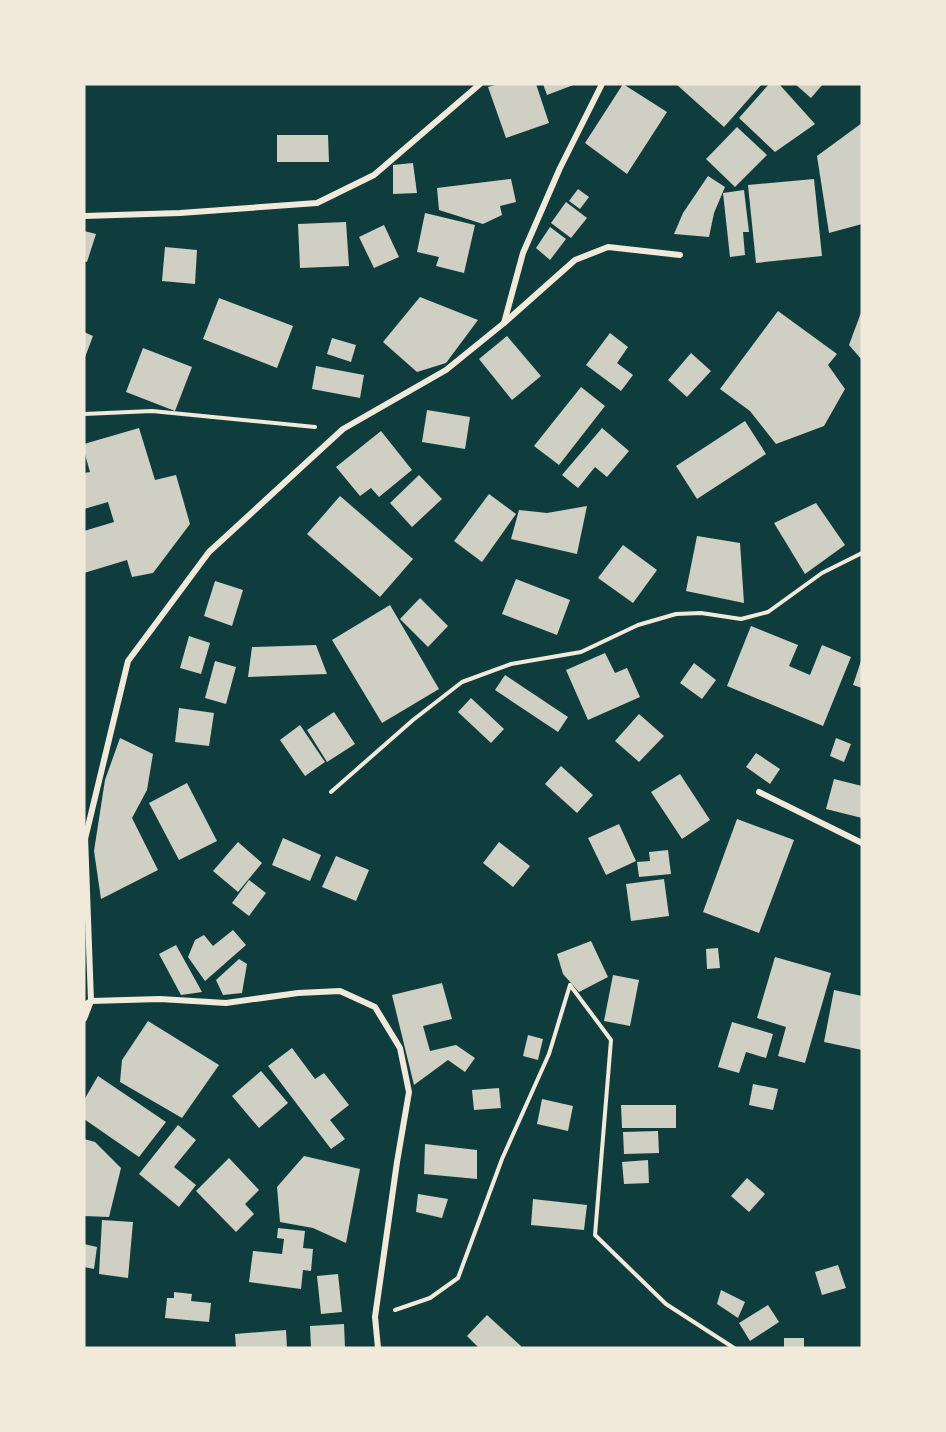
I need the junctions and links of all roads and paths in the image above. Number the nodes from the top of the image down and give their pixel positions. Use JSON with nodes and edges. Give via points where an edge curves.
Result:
{"nodes":[{"id":1,"x":480,"y":84,"type":"edge"},
{"id":2,"x":602,"y":84,"type":"edge"},
{"id":3,"x":84,"y":216,"type":"edge"},
{"id":4,"x":680,"y":255,"type":"dead end"},
{"id":5,"x":504,"y":323,"type":"junction"},
{"id":6,"x":84,"y":414,"type":"edge"},
{"id":7,"x":343,"y":429,"type":"junction"},
{"id":8,"x":862,"y":553,"type":"edge"},
{"id":9,"x":331,"y":792,"type":"dead end"},
{"id":10,"x":759,"y":792,"type":"dead end"},
{"id":11,"x":84,"y":831,"type":"edge"},
{"id":12,"x":85,"y":839,"type":"edge"},
{"id":13,"x":862,"y":843,"type":"edge"},
{"id":14,"x":91,"y":1001,"type":"junction"},
{"id":15,"x":84,"y":1005,"type":"edge"},
{"id":16,"x":84,"y":1019,"type":"edge"},
{"id":17,"x":375,"y":1317,"type":"junction"},
{"id":18,"x":378,"y":1348,"type":"edge"},
{"id":19,"x":735,"y":1348,"type":"edge"}],
"edges":[{"from":1,"to":3,"type":"street","via":[[374,175],[317,203]]},
{"from":2,"to":5,"type":"street","via":[[524,253]]},
{"from":4,"to":5,"type":"street","via":[[608,247],[575,260]]},
{"from":5,"to":7,"type":"street","via":[[446,370]]},
{"from":6,"to":7,"type":"path","via":[[152,411]]},
{"from":7,"to":12,"type":"street","via":[[209,552],[128,661]]},
{"from":8,"to":9,"type":"path","via":[[822,573],[768,612],[741,619],[676,614],[638,625],[581,652],[511,664],[462,682]]},
{"from":10,"to":13,"type":"street"},
{"from":11,"to":12,"type":"street"},
{"from":12,"to":14,"type":"street"},
{"from":14,"to":15,"type":"street"},
{"from":14,"to":16,"type":"street"},
{"from":14,"to":17,"type":"street","via":[[160,999],[226,1003],[298,993],[340,992],[375,1007],[400,1048],[409,1092]]},
{"from":17,"to":18,"type":"street"},
{"from":17,"to":19,"type":"path","via":[[430,1298],[458,1278],[502,1159],[549,1054],[570,985],[611,1040],[595,1235],[666,1305]]}]}
